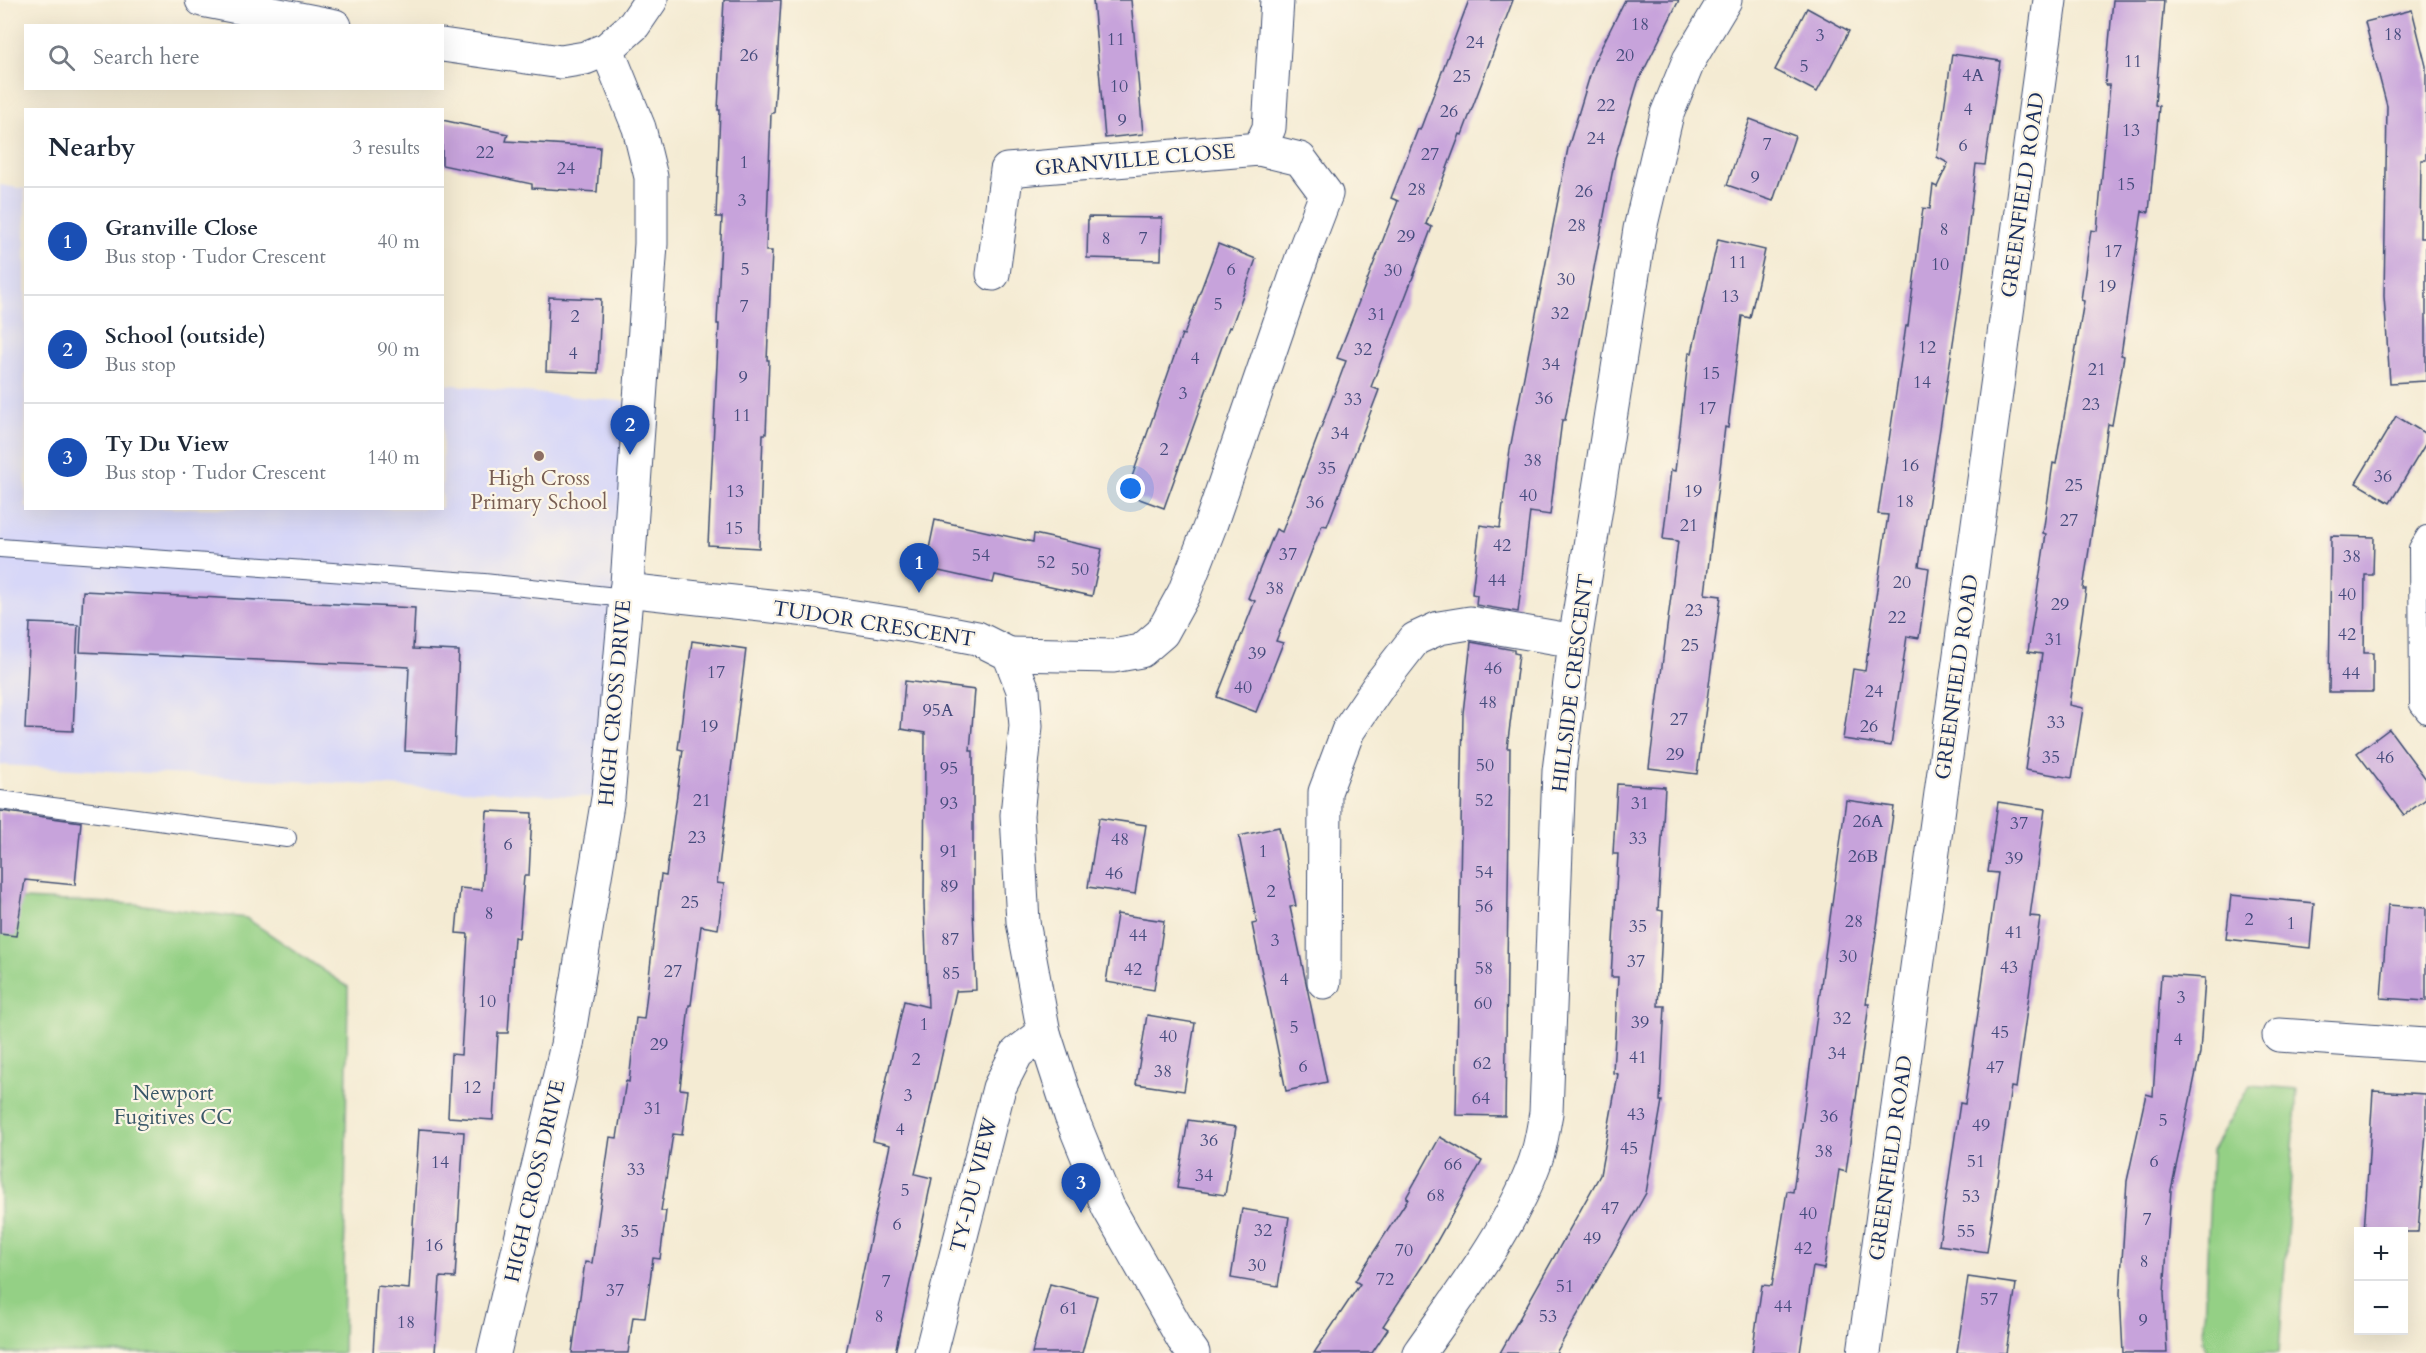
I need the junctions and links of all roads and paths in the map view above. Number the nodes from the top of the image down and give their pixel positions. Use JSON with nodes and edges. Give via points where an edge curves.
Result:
{"nodes":[{"id":1,"x":202,"y":0,"type":"edge"},
{"id":2,"x":651,"y":0,"type":"edge"},
{"id":3,"x":1277,"y":0,"type":"edge"},
{"id":4,"x":1725,"y":0,"type":"edge"},
{"id":5,"x":2050,"y":0,"type":"edge"},
{"id":6,"x":325,"y":24,"type":"edge"},
{"id":7,"x":444,"y":45,"type":"edge"},
{"id":8,"x":607,"y":49,"type":"junction"},
{"id":9,"x":1259,"y":149,"type":"junction"},
{"id":10,"x":993,"y":274,"type":"dead end"},
{"id":11,"x":2426,"y":535,"type":"edge"},
{"id":12,"x":0,"y":548,"type":"edge"},
{"id":13,"x":626,"y":594,"type":"junction"},
{"id":14,"x":1575,"y":641,"type":"junction"},
{"id":15,"x":1010,"y":654,"type":"junction"},
{"id":16,"x":2426,"y":714,"type":"edge"},
{"id":17,"x":0,"y":800,"type":"edge"},
{"id":18,"x":288,"y":838,"type":"dead end"},
{"id":19,"x":1324,"y":982,"type":"dead end"},
{"id":20,"x":1044,"y":1033,"type":"junction"},
{"id":21,"x":2279,"y":1035,"type":"dead end"},
{"id":22,"x":2426,"y":1045,"type":"edge"},
{"id":23,"x":1181,"y":1348,"type":"edge"},
{"id":24,"x":494,"y":1353,"type":"edge"},
{"id":25,"x":931,"y":1353,"type":"edge"},
{"id":26,"x":1419,"y":1353,"type":"edge"},
{"id":27,"x":1864,"y":1353,"type":"edge"}],
"edges":[{"from":1,"to":6,"type":"street"},
{"from":2,"to":8,"type":"street","via":[[634,25]]},
{"from":3,"to":9,"type":"street","name":"GRANVILLE CLOSE","via":[[1269,128]]},
{"from":4,"to":14,"type":"street","name":"HILLSIDE CRESCENT","via":[[1689,60],[1667,114],[1640,229]]},
{"from":5,"to":27,"type":"street","name":"GREENFIELD ROAD"},
{"from":7,"to":8,"type":"street","via":[[561,62]]},
{"from":8,"to":13,"type":"street","name":"HIGH CROSS DRIVE","via":[[639,128],[651,177],[651,244]]},
{"from":9,"to":10,"type":"street","name":"GRANVILLE CLOSE","via":[[1007,170]]},
{"from":9,"to":15,"type":"street","name":"GRANVILLE CLOSE","via":[[1300,159],[1326,194],[1184,593],[1162,633],[1141,651],[1113,656]]},
{"from":11,"to":16,"type":"lane","via":[[2418,548],[2419,705]]},
{"from":12,"to":13,"type":"lane"},
{"from":13,"to":15,"type":"street","name":"TUDOR CRESCENT","via":[[816,611],[914,626],[977,638]]},
{"from":13,"to":24,"type":"street","name":"HIGH CROSS DRIVE","via":[[608,798],[567,1045]]},
{"from":14,"to":19,"type":"street","via":[[1470,623],[1439,628],[1415,639],[1380,684],[1348,731],[1325,792]]},
{"from":14,"to":26,"type":"street","name":"HILLSIDE CRESCENT","via":[[1559,771],[1546,1113],[1536,1160],[1520,1198]]},
{"from":15,"to":20,"type":"street","via":[[1023,690],[1026,726],[1017,815],[1023,922]]},
{"from":17,"to":18,"type":"lane"},
{"from":20,"to":23,"type":"street","via":[[1071,1116],[1108,1207]]},
{"from":20,"to":25,"type":"street","name":"TY-DU VIEW","via":[[1017,1053],[999,1088]]},
{"from":21,"to":22,"type":"street"}]}
